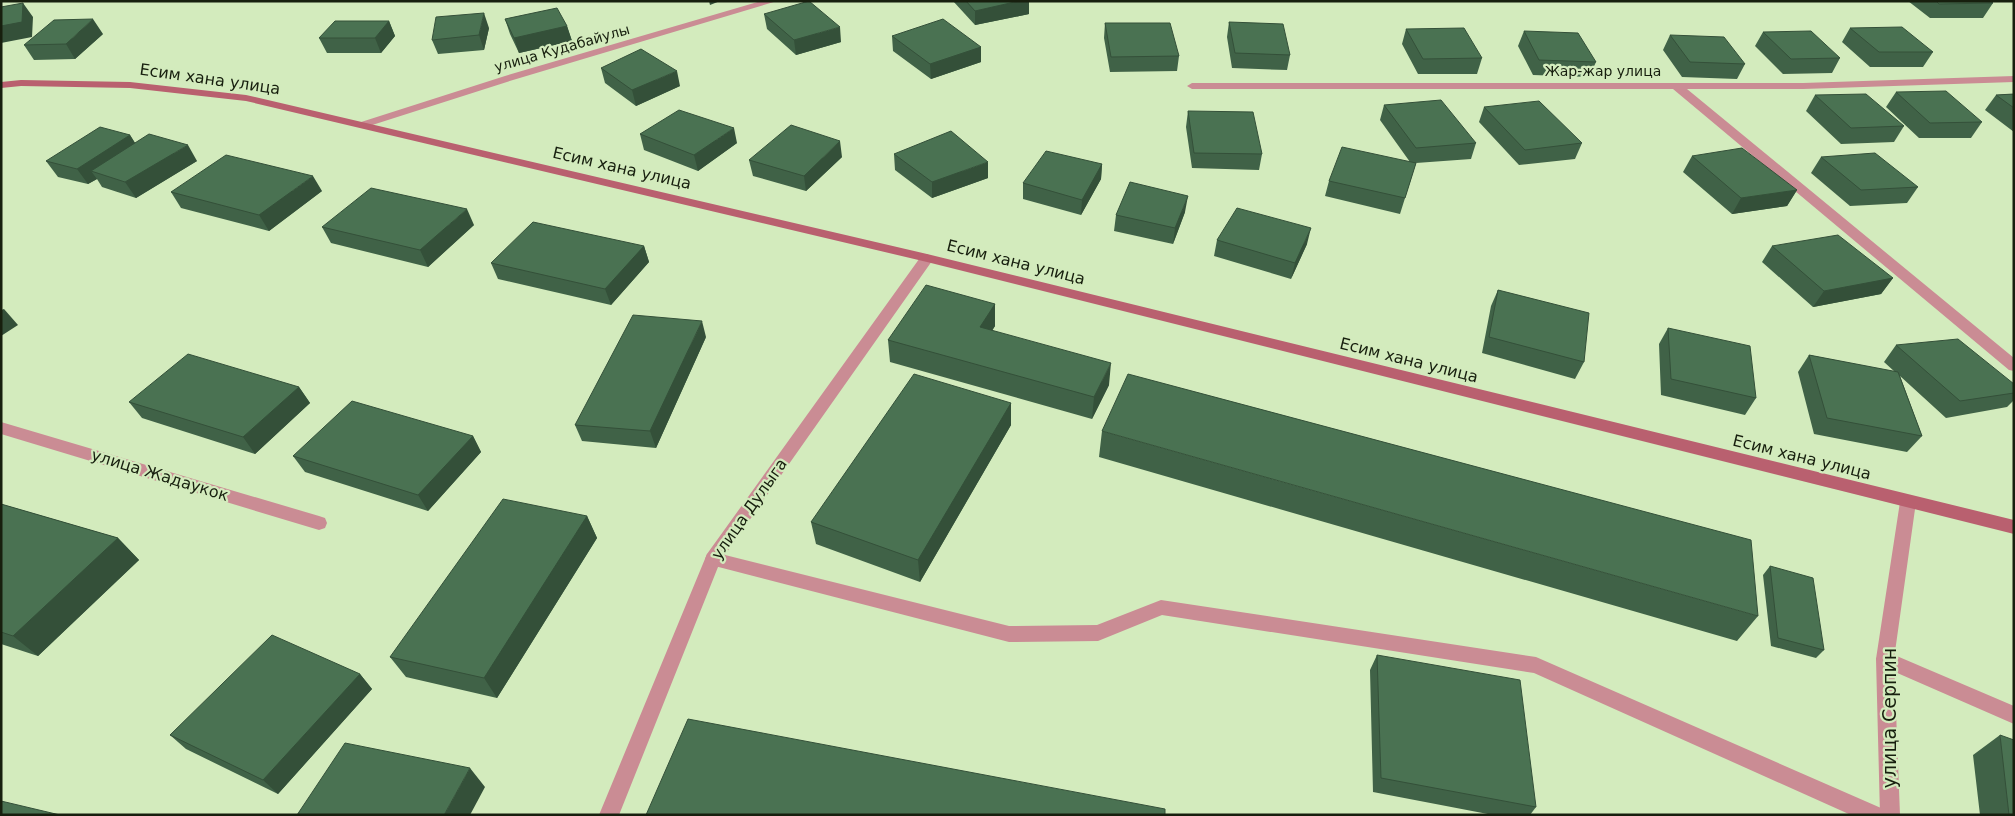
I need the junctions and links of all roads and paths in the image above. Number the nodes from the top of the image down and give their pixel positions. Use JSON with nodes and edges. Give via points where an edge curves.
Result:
{"nodes":[{"id":1,"x":772,"y":1,"type":"edge"},
{"id":2,"x":2014,"y":79,"type":"edge"},
{"id":3,"x":1,"y":85,"type":"edge"},
{"id":4,"x":1192,"y":86,"type":"dead end"},
{"id":5,"x":1676,"y":86,"type":"junction"},
{"id":6,"x":362,"y":125,"type":"junction"},
{"id":7,"x":927,"y":258,"type":"junction"},
{"id":8,"x":2014,"y":366,"type":"edge"},
{"id":9,"x":1,"y":428,"type":"edge"},
{"id":10,"x":1908,"y":502,"type":"junction"},
{"id":11,"x":319,"y":523,"type":"dead end"},
{"id":12,"x":2014,"y":527,"type":"edge"},
{"id":13,"x":713,"y":559,"type":"junction"},
{"id":14,"x":1885,"y":659,"type":"junction"},
{"id":15,"x":2014,"y":715,"type":"edge"},
{"id":16,"x":609,"y":815,"type":"edge"},
{"id":17,"x":1874,"y":815,"type":"edge"},
{"id":18,"x":1890,"y":815,"type":"edge"}],
"edges":[{"from":1,"to":6,"type":"street","name":"улица Кудабайулы"},
{"from":2,"to":5,"type":"street","name":"Жар-жар улица","via":[[1803,86]]},
{"from":3,"to":6,"type":"street","name":"Есим хана улица","via":[[130,85],[246,98]]},
{"from":4,"to":5,"type":"street","name":"Жар-жар улица"},
{"from":5,"to":8,"type":"street"},
{"from":6,"to":7,"type":"street","name":"Есим хана улица"},
{"from":7,"to":10,"type":"street","name":"Есим хана улица"},
{"from":7,"to":13,"type":"street","name":"улица Дулыга"},
{"from":9,"to":11,"type":"street","name":"улица Жадаукок"},
{"from":10,"to":12,"type":"street","name":"Есим хана улица"},
{"from":10,"to":14,"type":"street","name":"улица Серпин"},
{"from":13,"to":16,"type":"street","name":"улица Дулыга"},
{"from":13,"to":17,"type":"street","via":[[1009,634],[1098,633],[1162,606],[1536,665]]},
{"from":14,"to":15,"type":"street"},
{"from":14,"to":18,"type":"street","name":"улица Серпин"}]}
